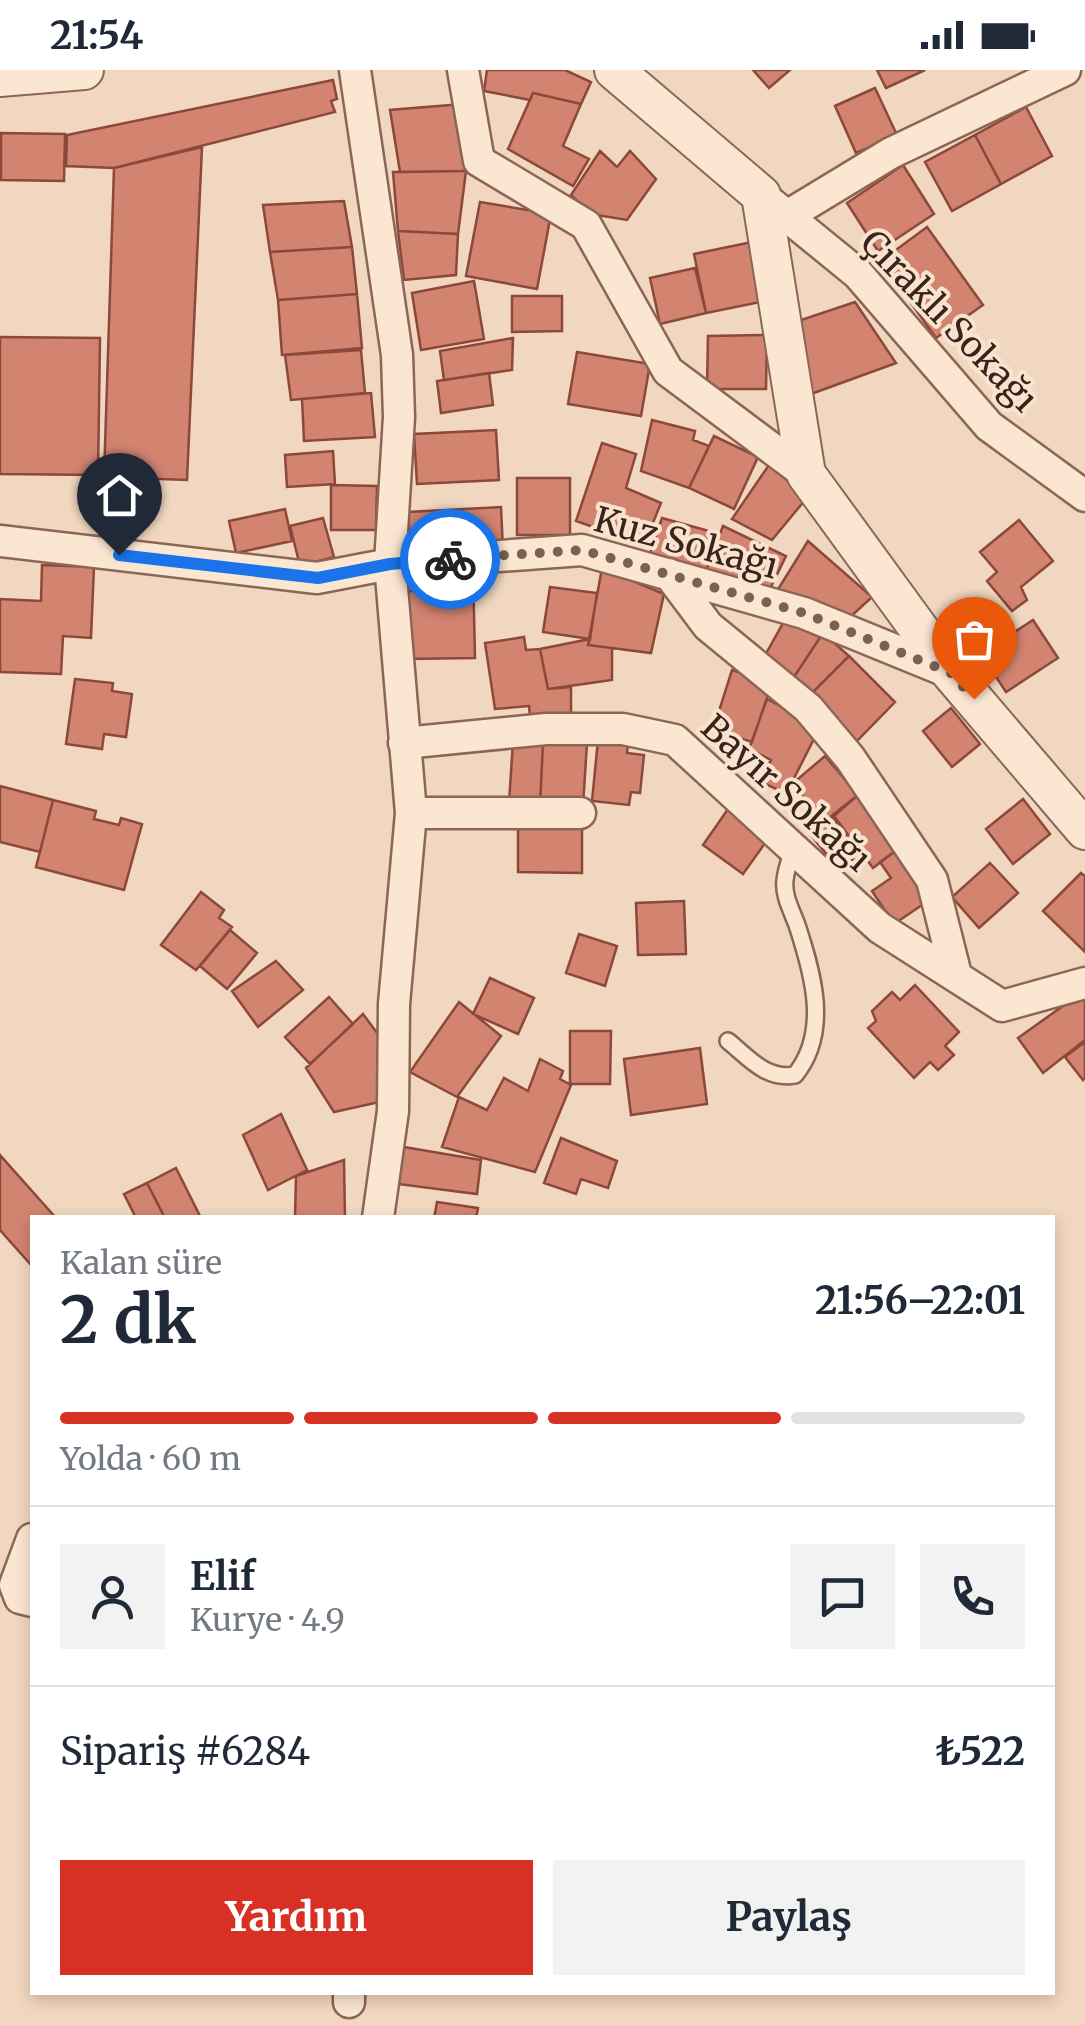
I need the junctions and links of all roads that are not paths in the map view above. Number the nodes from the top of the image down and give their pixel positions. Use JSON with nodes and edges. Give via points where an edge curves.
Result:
{"nodes":[{"id":1,"x":84,"y":70,"type":"edge"},
{"id":2,"x":355,"y":70,"type":"edge"},
{"id":3,"x":463,"y":70,"type":"edge"},
{"id":4,"x":614,"y":70,"type":"edge"},
{"id":5,"x":1065,"y":70,"type":"edge"},
{"id":6,"x":0,"y":77,"type":"edge"},
{"id":7,"x":774,"y":206,"type":"junction"},
{"id":8,"x":806,"y":474,"type":"junction"},
{"id":9,"x":1085,"y":496,"type":"edge"},
{"id":10,"x":0,"y":541,"type":"edge"},
{"id":11,"x":390,"y":564,"type":"junction"},
{"id":12,"x":669,"y":574,"type":"junction"},
{"id":13,"x":951,"y":673,"type":"junction"},
{"id":14,"x":404,"y":743,"type":"junction"},
{"id":15,"x":412,"y":813,"type":"junction"},
{"id":16,"x":580,"y":814,"type":"dead end"},
{"id":17,"x":1085,"y":830,"type":"edge"},
{"id":18,"x":793,"y":850,"type":"junction"},
{"id":19,"x":956,"y":975,"type":"junction"},
{"id":20,"x":1085,"y":983,"type":"edge"},
{"id":21,"x":728,"y":1041,"type":"dead end"},
{"id":22,"x":378,"y":1215,"type":"edge"},
{"id":23,"x":30,"y":1544,"type":"edge"},
{"id":24,"x":30,"y":1600,"type":"edge"}],
"edges":[{"from":1,"to":6,"type":"street"},
{"from":2,"to":11,"type":"street","via":[[396,355]]},
{"from":3,"to":8,"type":"street","via":[[479,161],[586,224],[668,371]]},
{"from":4,"to":7,"type":"street"},
{"from":5,"to":7,"type":"street"},
{"from":7,"to":8,"type":"street"},
{"from":7,"to":9,"type":"street","name":"Çıraklı Sokağı","via":[[858,274],[989,426]]},
{"from":8,"to":13,"type":"street"},
{"from":10,"to":11,"type":"street","name":"Kuz Sokağı","via":[[318,578]]},
{"from":11,"to":12,"type":"street","name":"Kuz Sokağı","via":[[582,550]]},
{"from":11,"to":14,"type":"street"},
{"from":12,"to":13,"type":"street","name":"Kuz Sokağı","via":[[804,613]]},
{"from":12,"to":19,"type":"street","via":[[708,626],[808,708],[850,758],[932,880]]},
{"from":13,"to":17,"type":"street"},
{"from":14,"to":15,"type":"street"},
{"from":14,"to":18,"type":"street","name":"Bayır Sokağı","via":[[624,729],[676,740]]},
{"from":15,"to":16,"type":"street"},
{"from":15,"to":22,"type":"street","via":[[394,1004],[394,1111]]},
{"from":18,"to":19,"type":"street","name":"Bayır Sokağı","via":[[880,928]]},
{"from":18,"to":21,"type":"lane","via":[[786,894],[815,1002],[808,1060],[795,1075],[780,1078]]},
{"from":19,"to":20,"type":"street","name":"Bayır Sokağı","via":[[1002,1006]]},
{"from":23,"to":24,"type":"street","via":[[15,1585],[20,1598]]}]}
